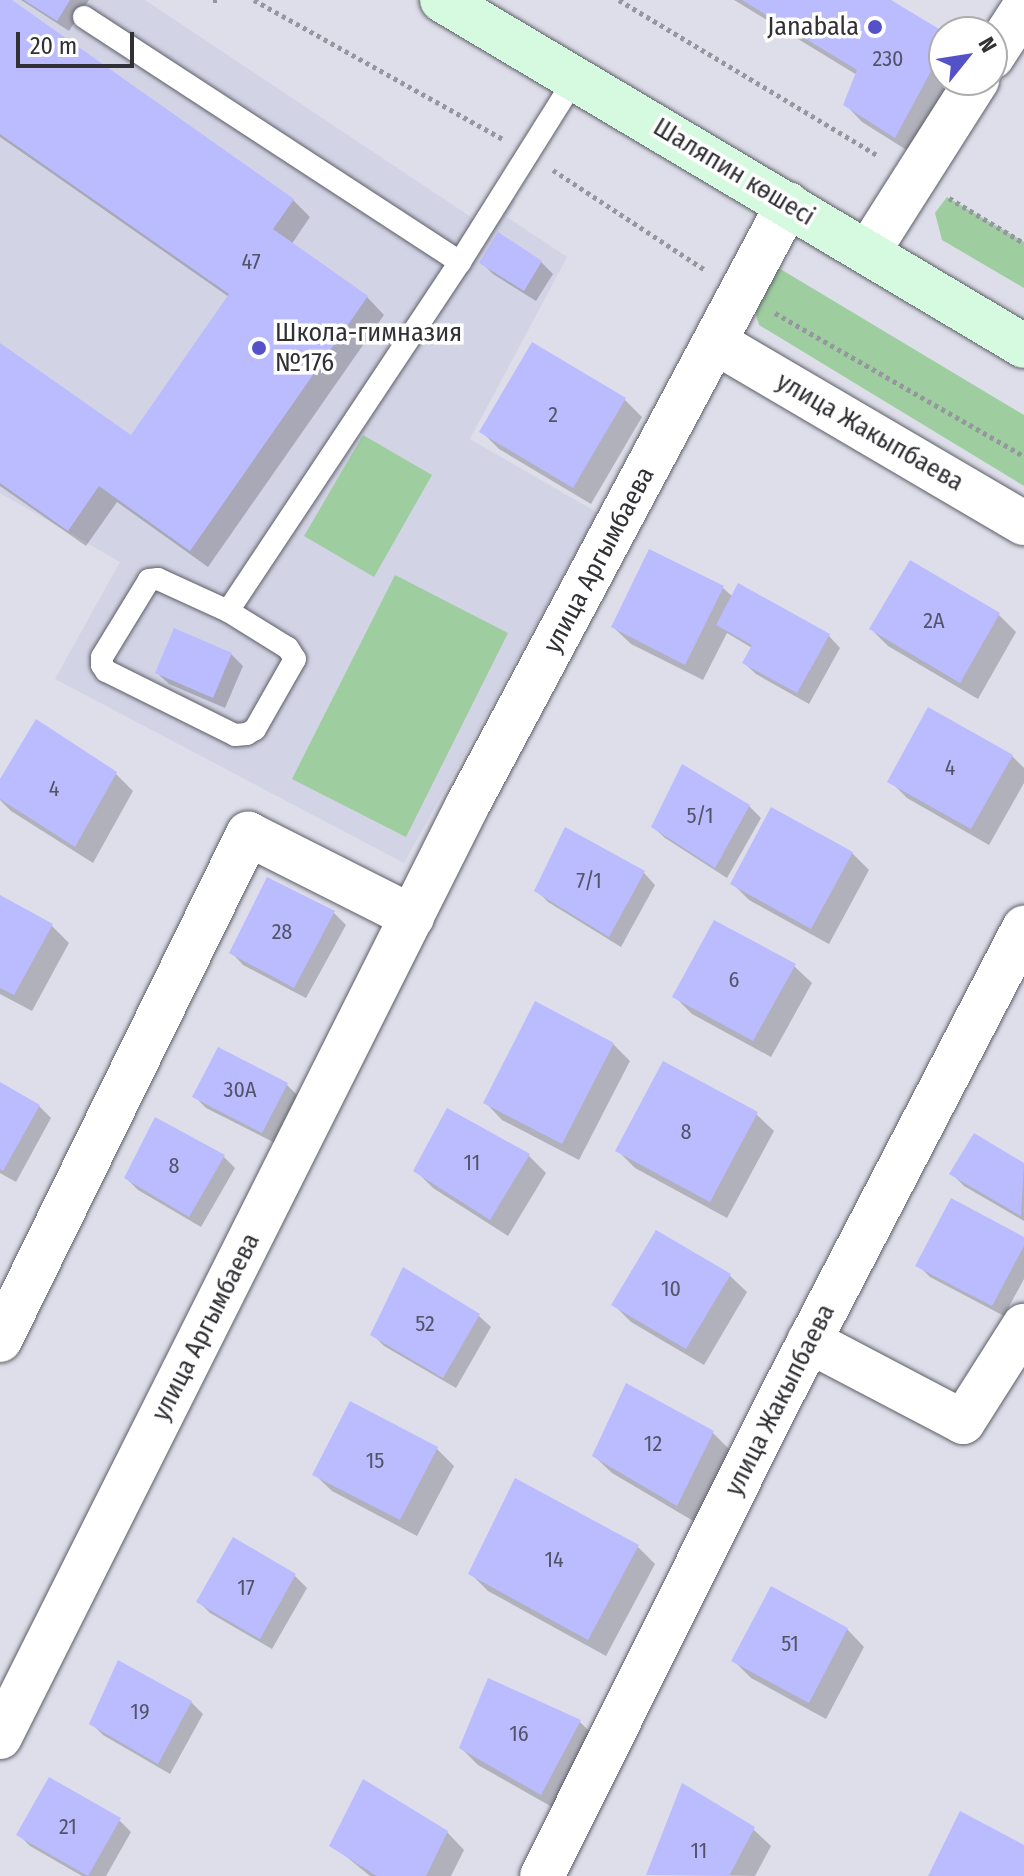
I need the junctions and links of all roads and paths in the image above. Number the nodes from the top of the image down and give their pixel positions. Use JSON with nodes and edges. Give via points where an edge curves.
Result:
{"nodes":[{"id":1,"x":254,"y":0,"type":"edge"},
{"id":2,"x":442,"y":0,"type":"edge"},
{"id":3,"x":619,"y":0,"type":"edge"},
{"id":4,"x":1024,"y":8,"type":"edge"},
{"id":5,"x":84,"y":17,"type":"dead end"},
{"id":6,"x":1008,"y":32,"type":"edge"},
{"id":7,"x":576,"y":77,"type":"junction"},
{"id":8,"x":967,"y":96,"type":"edge"},
{"id":9,"x":528,"y":153,"type":"junction"},
{"id":10,"x":914,"y":178,"type":"junction"},
{"id":11,"x":788,"y":204,"type":"junction"},
{"id":12,"x":1024,"y":243,"type":"edge"},
{"id":13,"x":868,"y":252,"type":"junction"},
{"id":14,"x":460,"y":262,"type":"junction"},
{"id":15,"x":743,"y":294,"type":"junction"},
{"id":16,"x":715,"y":342,"type":"junction"},
{"id":17,"x":1024,"y":346,"type":"edge"},
{"id":18,"x":1024,"y":456,"type":"edge"},
{"id":19,"x":1024,"y":523,"type":"edge"},
{"id":20,"x":228,"y":611,"type":"junction"},
{"id":21,"x":412,"y":917,"type":"junction"},
{"id":22,"x":1024,"y":928,"type":"edge"},
{"id":23,"x":1024,"y":1326,"type":"edge"},
{"id":24,"x":0,"y":1340,"type":"edge"},
{"id":25,"x":809,"y":1341,"type":"junction"},
{"id":26,"x":0,"y":1737,"type":"edge"},
{"id":27,"x":542,"y":1876,"type":"edge"}],
"edges":[{"from":1,"to":9,"type":"path"},
{"from":2,"to":7,"type":"main road","name":"Шаляпин көшесі"},
{"from":3,"to":10,"type":"path"},
{"from":4,"to":6,"type":"street"},
{"from":5,"to":14,"type":"lane"},
{"from":7,"to":9,"type":"lane"},
{"from":7,"to":11,"type":"main road","name":"Шаляпин көшесі"},
{"from":8,"to":10,"type":"street"},
{"from":9,"to":14,"type":"lane"},
{"from":9,"to":15,"type":"path"},
{"from":10,"to":12,"type":"path"},
{"from":10,"to":13,"type":"street"},
{"from":11,"to":13,"type":"main road","name":"Шаляпин көшесі"},
{"from":11,"to":15,"type":"street","name":"улица Аргымбаева"},
{"from":13,"to":17,"type":"main road","name":"Шаляпин көшесі"},
{"from":14,"to":20,"type":"lane"},
{"from":15,"to":16,"type":"street","name":"улица Аргымбаева"},
{"from":15,"to":18,"type":"path"},
{"from":16,"to":19,"type":"street","name":"улица Жакыпбаева"},
{"from":16,"to":21,"type":"street","name":"улица Аргымбаева"},
{"from":20,"to":20,"type":"lane","via":[[158,579],[149,580],[102,665],[235,735],[247,734],[255,729],[295,659],[288,648]]},
{"from":21,"to":24,"type":"street","via":[[248,834]]},
{"from":21,"to":26,"type":"street","name":"улица Аргымбаева"},
{"from":22,"to":25,"type":"street","name":"улица Жакыпбаева"},
{"from":23,"to":25,"type":"street","via":[[963,1422]]},
{"from":25,"to":27,"type":"street","name":"улица Жакыпбаева"}]}
